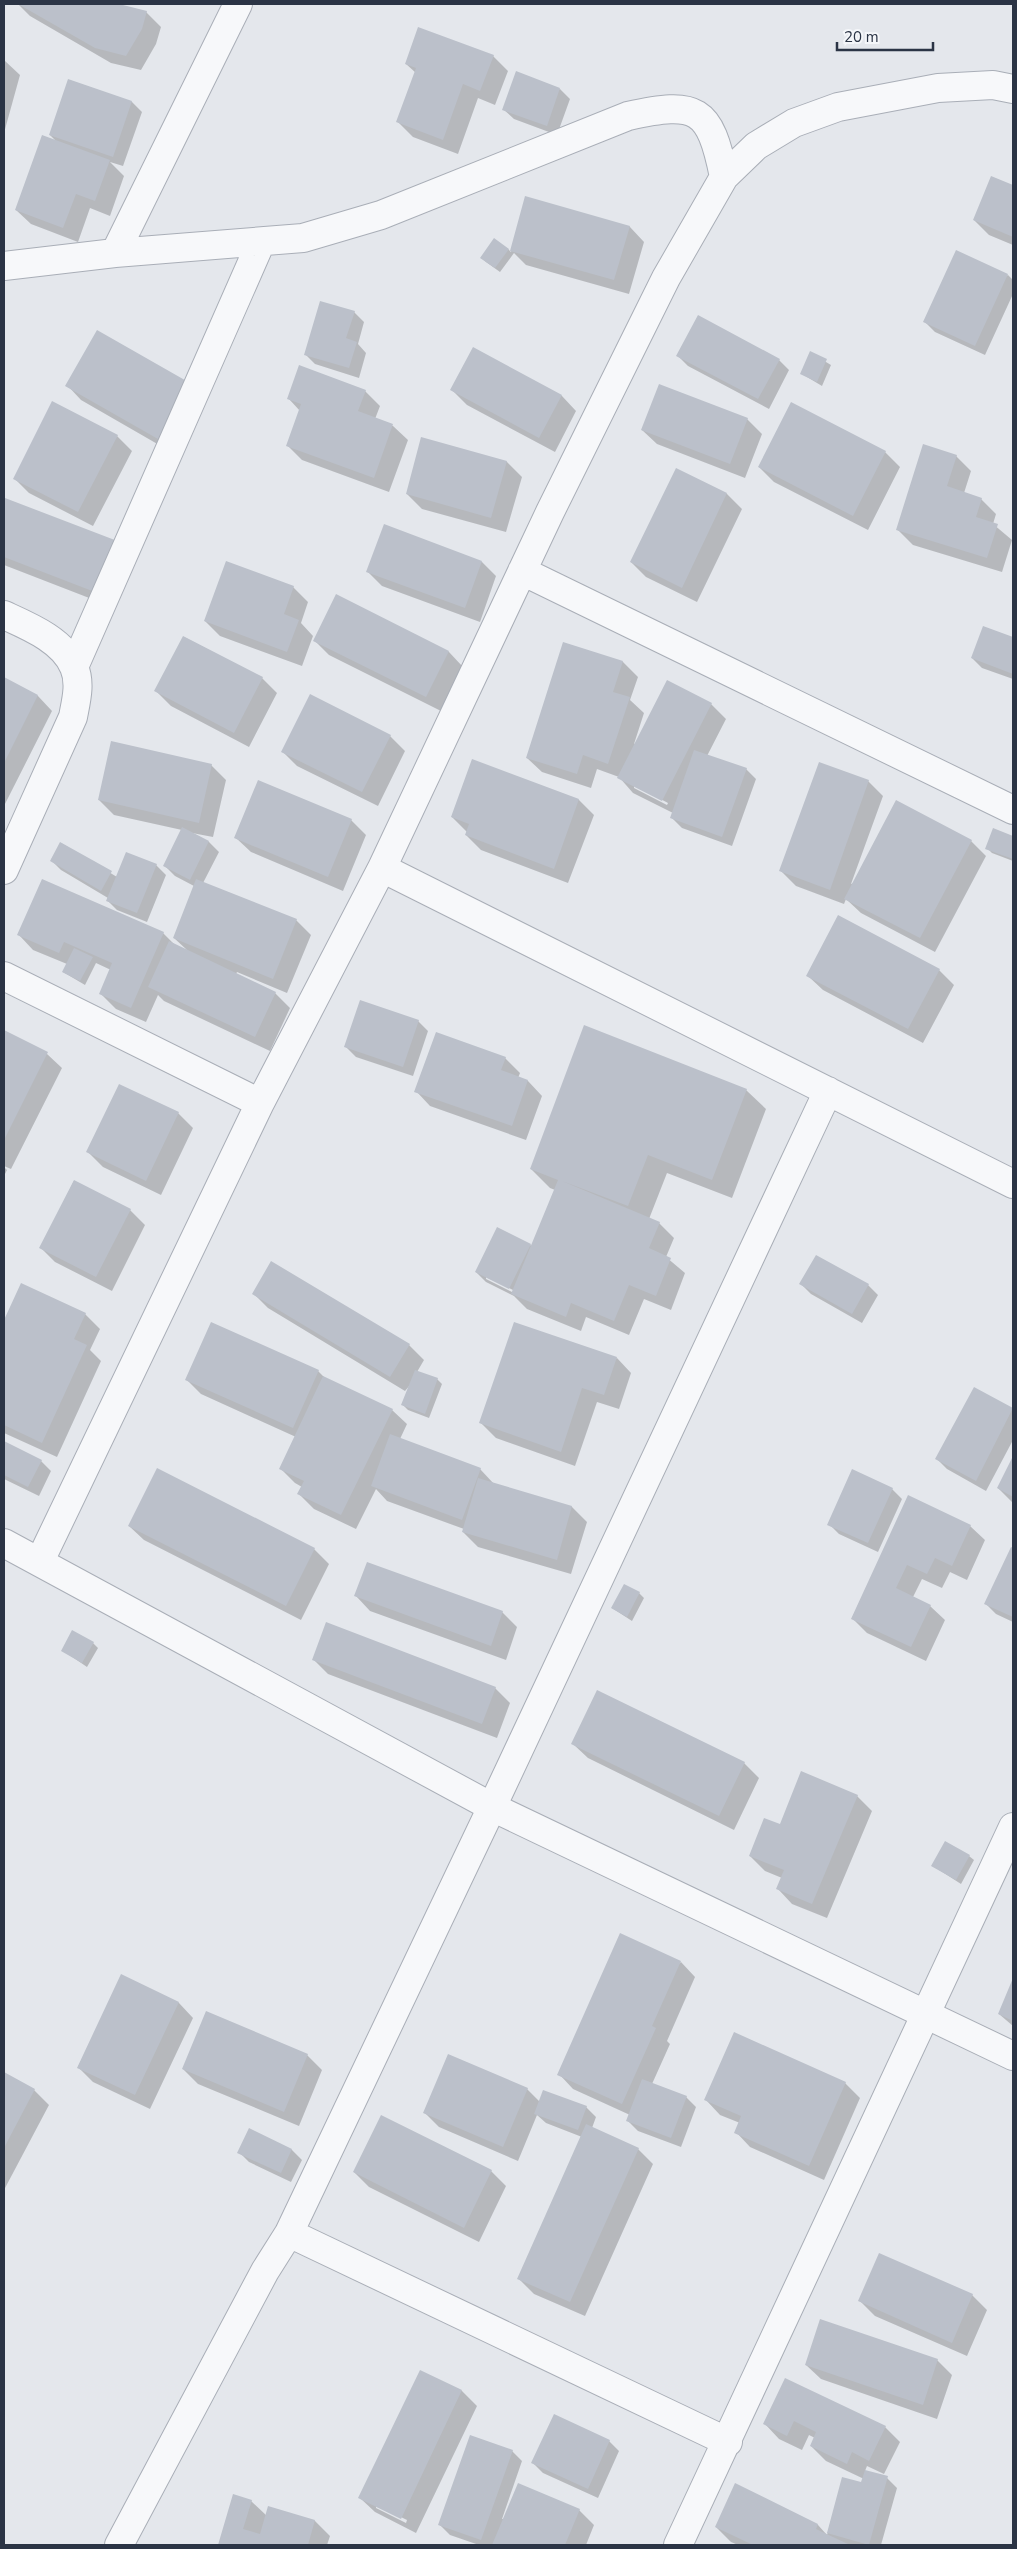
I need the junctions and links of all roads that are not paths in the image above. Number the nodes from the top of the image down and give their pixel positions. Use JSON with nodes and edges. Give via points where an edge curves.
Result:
{"nodes":[{"id":1,"x":238,"y":4,"type":"edge"},
{"id":2,"x":1013,"y":89,"type":"edge"},
{"id":3,"x":724,"y":177,"type":"junction"},
{"id":4,"x":261,"y":242,"type":"junction"},
{"id":5,"x":115,"y":253,"type":"junction"},
{"id":6,"x":4,"y":266,"type":"edge"},
{"id":7,"x":522,"y":571,"type":"junction"},
{"id":8,"x":4,"y":615,"type":"edge"},
{"id":9,"x":74,"y":667,"type":"junction"},
{"id":10,"x":1013,"y":810,"type":"edge"},
{"id":11,"x":382,"y":868,"type":"junction"},
{"id":12,"x":4,"y":870,"type":"edge"},
{"id":13,"x":4,"y":976,"type":"edge"},
{"id":14,"x":828,"y":1092,"type":"junction"},
{"id":15,"x":260,"y":1103,"type":"junction"},
{"id":16,"x":1013,"y":1184,"type":"edge"},
{"id":17,"x":4,"y":1543,"type":"edge"},
{"id":18,"x":40,"y":1561,"type":"junction"},
{"id":19,"x":492,"y":1807,"type":"junction"},
{"id":20,"x":1013,"y":1827,"type":"edge"},
{"id":21,"x":927,"y":2015,"type":"junction"},
{"id":22,"x":1013,"y":2056,"type":"edge"},
{"id":23,"x":289,"y":2233,"type":"junction"},
{"id":24,"x":728,"y":2442,"type":"junction"},
{"id":25,"x":119,"y":2545,"type":"edge"},
{"id":26,"x":678,"y":2545,"type":"edge"}],
"edges":[{"from":1,"to":5,"type":"street"},
{"from":2,"to":3,"type":"street","via":[[993,85],[938,88],[838,107],[794,123],[756,146]]},
{"from":3,"to":4,"type":"street","via":[[716,140],[707,122],[684,109],[656,110],[628,116],[382,215],[303,238]]},
{"from":3,"to":7,"type":"street","via":[[666,278]]},
{"from":4,"to":5,"type":"street"},
{"from":4,"to":9,"type":"street"},
{"from":5,"to":6,"type":"street"},
{"from":7,"to":10,"type":"street"},
{"from":7,"to":11,"type":"street"},
{"from":8,"to":9,"type":"street","via":[[34,629],[58,646]]},
{"from":9,"to":12,"type":"street","via":[[78,693],[74,717]]},
{"from":11,"to":14,"type":"street"},
{"from":11,"to":15,"type":"street"},
{"from":13,"to":15,"type":"street"},
{"from":14,"to":16,"type":"street"},
{"from":14,"to":19,"type":"street"},
{"from":15,"to":18,"type":"street"},
{"from":17,"to":18,"type":"street"},
{"from":18,"to":19,"type":"street"},
{"from":19,"to":21,"type":"street"},
{"from":19,"to":23,"type":"street"},
{"from":20,"to":21,"type":"street"},
{"from":21,"to":22,"type":"street"},
{"from":21,"to":24,"type":"street"},
{"from":23,"to":24,"type":"street"},
{"from":23,"to":25,"type":"street","via":[[265,2270]]},
{"from":24,"to":26,"type":"street"}]}
